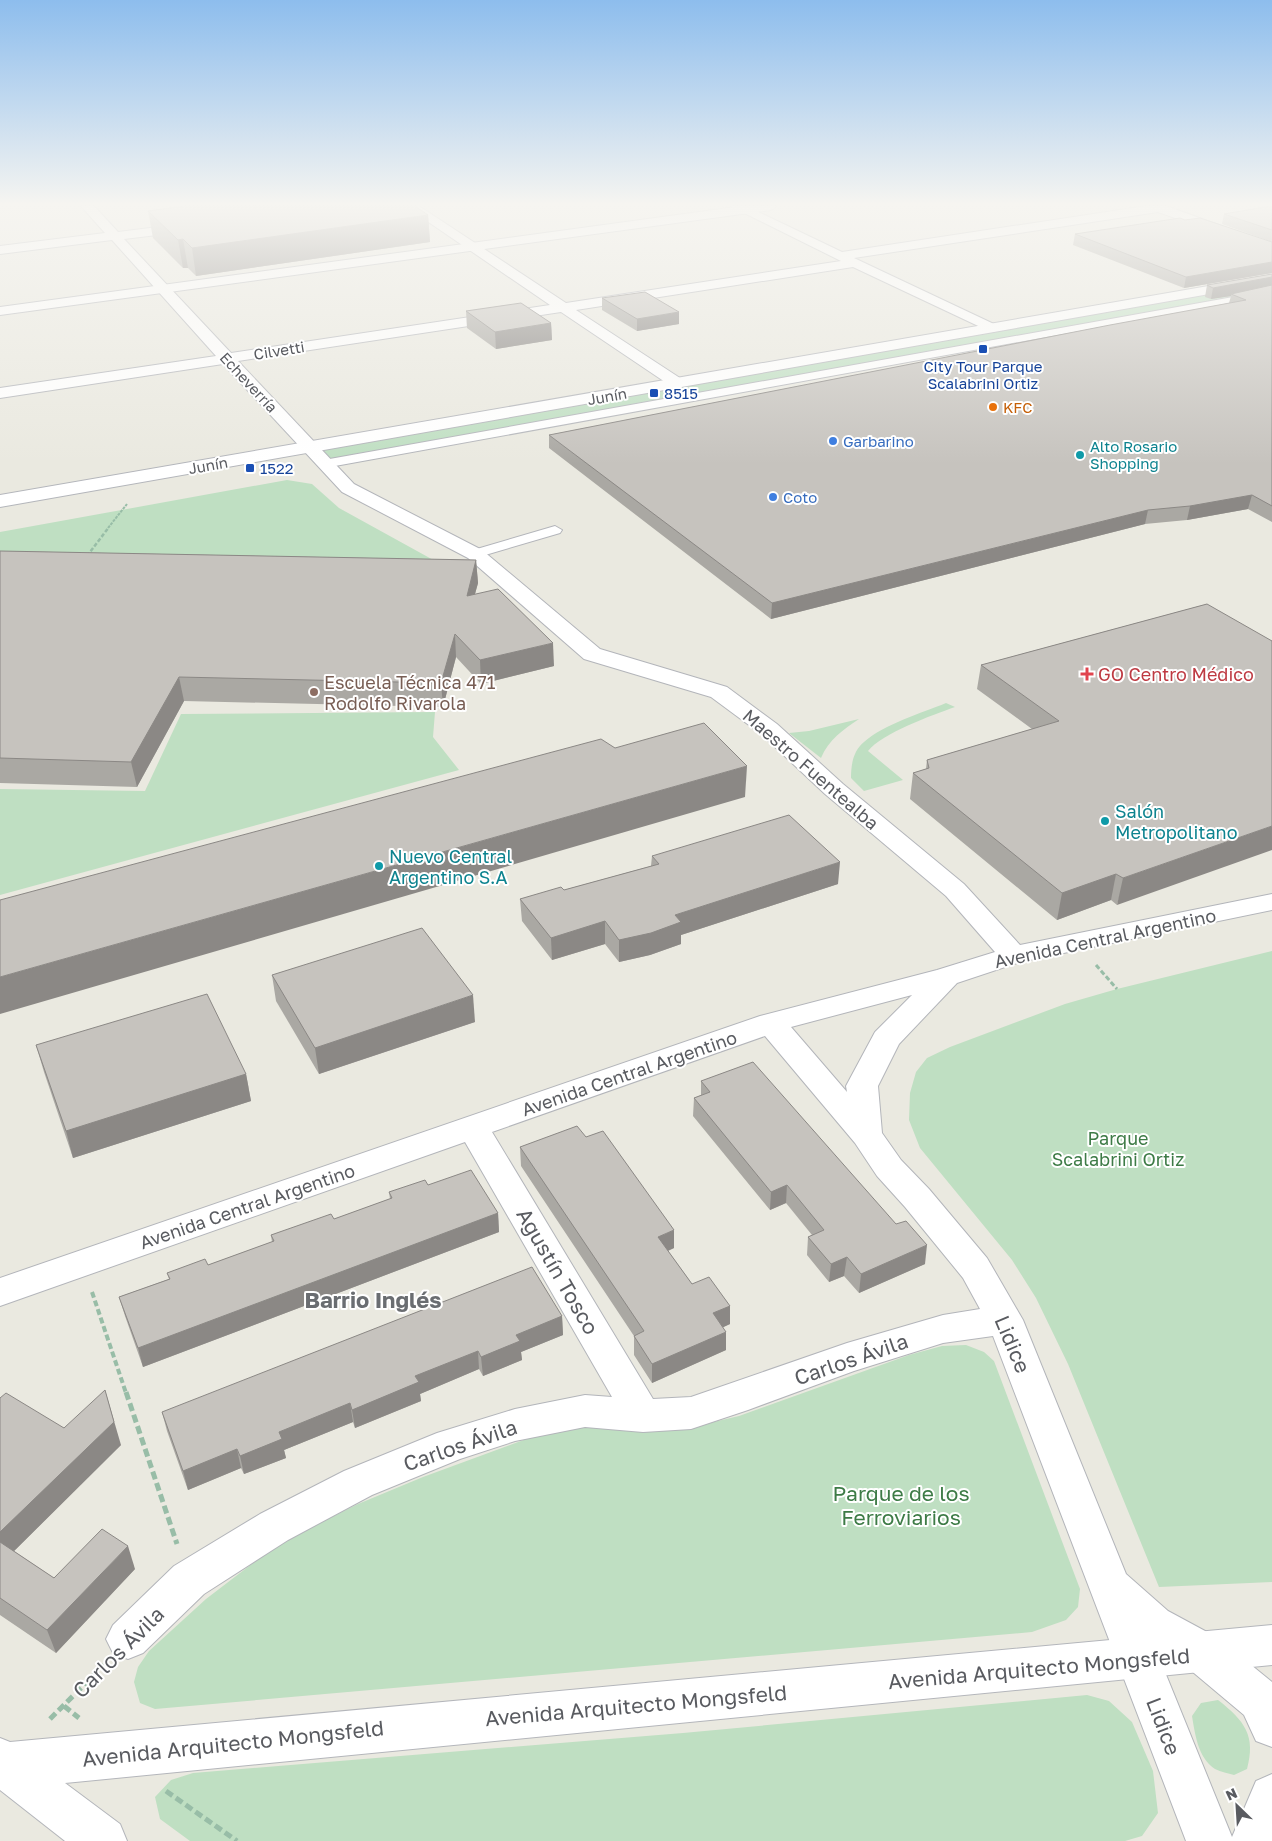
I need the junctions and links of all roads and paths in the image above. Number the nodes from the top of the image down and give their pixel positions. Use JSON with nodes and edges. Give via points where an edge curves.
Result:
{"nodes":[{"id":1,"x":140,"y":292,"type":"edge"},
{"id":2,"x":164,"y":292,"type":"edge"},
{"id":3,"x":540,"y":292,"type":"edge"},
{"id":4,"x":663,"y":292,"type":"edge"},
{"id":5,"x":915,"y":292,"type":"edge"},
{"id":6,"x":1198,"y":292,"type":"edge"},
{"id":7,"x":1272,"y":293,"type":"edge"},
{"id":8,"x":563,"y":307,"type":"junction"},
{"id":9,"x":0,"y":311,"type":"edge"},
{"id":10,"x":991,"y":328,"type":"junction"},
{"id":11,"x":1015,"y":340,"type":"junction"},
{"id":12,"x":227,"y":358,"type":"junction"},
{"id":13,"x":678,"y":383,"type":"junction"},
{"id":14,"x":0,"y":393,"type":"edge"},
{"id":15,"x":699,"y":397,"type":"junction"},
{"id":16,"x":309,"y":448,"type":"junction"},
{"id":17,"x":324,"y":464,"type":"junction"},
{"id":18,"x":148,"y":476,"type":"junction"},
{"id":19,"x":0,"y":501,"type":"edge"},
{"id":20,"x":555,"y":530,"type":"dead end"},
{"id":21,"x":474,"y":554,"type":"junction"},
{"id":22,"x":84,"y":560,"type":"edge"},
{"id":23,"x":1272,"y":902,"type":"edge"},
{"id":24,"x":1014,"y":955,"type":"junction"},
{"id":25,"x":947,"y":977,"type":"junction"},
{"id":26,"x":770,"y":1024,"type":"junction"},
{"id":27,"x":474,"y":1127,"type":"junction"},
{"id":28,"x":866,"y":1134,"type":"junction"},
{"id":29,"x":82,"y":1264,"type":"junction"},
{"id":30,"x":0,"y":1292,"type":"edge"},
{"id":31,"x":1005,"y":1320,"type":"junction"},
{"id":32,"x":643,"y":1416,"type":"junction"},
{"id":33,"x":189,"y":1580,"type":"junction"},
{"id":34,"x":1107,"y":1584,"type":"junction"},
{"id":35,"x":128,"y":1639,"type":"joint"},
{"id":36,"x":1272,"y":1645,"type":"edge"},
{"id":37,"x":1203,"y":1653,"type":"junction"},
{"id":38,"x":1137,"y":1657,"type":"junction"},
{"id":39,"x":1272,"y":1725,"type":"edge"},
{"id":40,"x":44,"y":1726,"type":"dead end"},
{"id":41,"x":2,"y":1764,"type":"edge"},
{"id":42,"x":171,"y":1795,"type":"dead end"},
{"id":43,"x":1272,"y":1797,"type":"edge"},
{"id":44,"x":103,"y":1841,"type":"edge"},
{"id":45,"x":238,"y":1841,"type":"edge"},
{"id":46,"x":1210,"y":1841,"type":"edge"},
{"id":47,"x":1254,"y":1841,"type":"edge"}],
"edges":[{"from":1,"to":9,"type":"street"},
{"from":2,"to":12,"type":"street","name":"Echeverría"},
{"from":3,"to":8,"type":"street"},
{"from":4,"to":8,"type":"street","name":"Cilvetti"},
{"from":5,"to":10,"type":"street"},
{"from":6,"to":10,"type":"street","name":"Junín"},
{"from":7,"to":11,"type":"lane","name":"Junín"},
{"from":8,"to":12,"type":"street","name":"Cilvetti"},
{"from":8,"to":13,"type":"street"},
{"from":10,"to":11,"type":"lane"},
{"from":10,"to":13,"type":"street","name":"Junín"},
{"from":11,"to":15,"type":"lane","name":"Junín"},
{"from":12,"to":14,"type":"street","name":"Cilvetti"},
{"from":12,"to":16,"type":"street","name":"Echeverría"},
{"from":13,"to":15,"type":"lane"},
{"from":13,"to":16,"type":"street","name":"Junín"},
{"from":15,"to":17,"type":"lane","name":"Junín"},
{"from":16,"to":17,"type":"street","name":"Maestro Fuentealba"},
{"from":16,"to":18,"type":"street","name":"Junín"},
{"from":17,"to":21,"type":"street","name":"Maestro Fuentealba","via":[[348,488]]},
{"from":18,"to":19,"type":"street","name":"Junín"},
{"from":18,"to":22,"type":"path"},
{"from":20,"to":21,"type":"lane"},
{"from":21,"to":24,"type":"street","name":"Maestro Fuentealba","via":[[592,654],[719,692],[769,728],[834,789],[955,890]]},
{"from":23,"to":24,"type":"street","name":"Avenida Central Argentino"},
{"from":24,"to":25,"type":"street","name":"Avenida Central Argentino"},
{"from":25,"to":26,"type":"street","name":"Avenida Central Argentino"},
{"from":25,"to":28,"type":"street","name":"Lidice","via":[[886,1039],[862,1086]]},
{"from":26,"to":27,"type":"street","name":"Avenida Central Argentino"},
{"from":26,"to":28,"type":"street","name":"Lidice"},
{"from":27,"to":29,"type":"street","name":"Avenida Central Argentino"},
{"from":27,"to":32,"type":"street","name":"Agustín Tosco"},
{"from":28,"to":31,"type":"street","name":"Lidice","via":[[889,1168],[975,1268]]},
{"from":29,"to":30,"type":"street","name":"Avenida Central Argentino"},
{"from":29,"to":33,"type":"path"},
{"from":31,"to":32,"type":"street","name":"Carlos Ávila","via":[[943,1329],[847,1358],[691,1413]]},
{"from":31,"to":34,"type":"street","name":"Lidice"},
{"from":32,"to":33,"type":"street","name":"Carlos Ávila","via":[[586,1411],[515,1425],[450,1444],[358,1482],[274,1527]]},
{"from":33,"to":35,"type":"street","name":"Carlos Ávila"},
{"from":34,"to":37,"type":"street","name":"Lidice","via":[[1153,1625]]},
{"from":34,"to":38,"type":"street","name":"Lidice"},
{"from":35,"to":40,"type":"path","name":"Carlos Ávila"},
{"from":36,"to":37,"type":"street","name":"Avenida Arquitecto Mongsfeld"},
{"from":37,"to":38,"type":"street","name":"Avenida Arquitecto Mongsfeld"},
{"from":37,"to":39,"type":"street","name":"Lidice","via":[[1260,1700]]},
{"from":38,"to":41,"type":"street","name":"Avenida Arquitecto Mongsfeld"},
{"from":38,"to":46,"type":"street","name":"Lidice"},
{"from":41,"to":44,"type":"street"},
{"from":42,"to":45,"type":"path"},
{"from":43,"to":47,"type":"street"}]}
